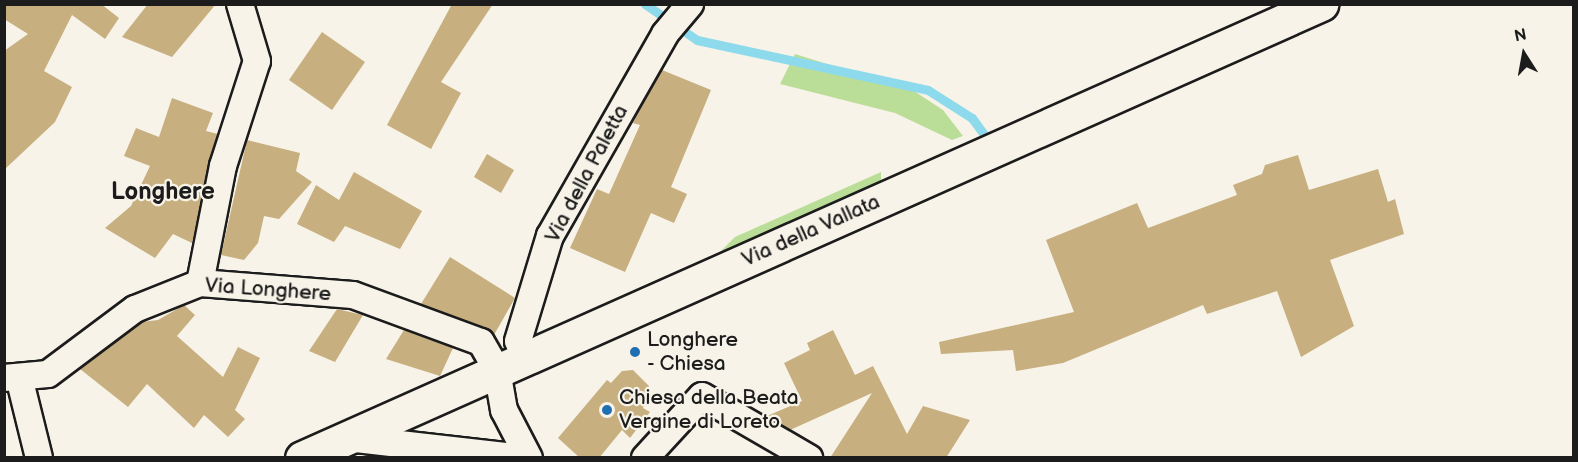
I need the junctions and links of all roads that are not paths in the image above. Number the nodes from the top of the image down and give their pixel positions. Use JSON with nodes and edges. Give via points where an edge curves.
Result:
{"nodes":[{"id":1,"x":240,"y":4,"type":"edge"},
{"id":2,"x":690,"y":4,"type":"edge"},
{"id":3,"x":1321,"y":4,"type":"edge"},
{"id":4,"x":200,"y":283,"type":"junction"},
{"id":5,"x":511,"y":364,"type":"junction"},
{"id":6,"x":12,"y":378,"type":"edge"},
{"id":7,"x":346,"y":438,"type":"junction"},
{"id":8,"x":39,"y":458,"type":"edge"},
{"id":9,"x":302,"y":458,"type":"edge"},
{"id":10,"x":523,"y":458,"type":"edge"},
{"id":11,"x":529,"y":458,"type":"edge"},
{"id":12,"x":645,"y":458,"type":"edge"},
{"id":13,"x":809,"y":458,"type":"edge"}],
"edges":[{"from":1,"to":4,"type":"street","via":[[257,61],[223,166]]},
{"from":2,"to":5,"type":"street","name":"Via della Paletta","via":[[664,34],[550,236]]},
{"from":3,"to":5,"type":"main road","name":"Via della Vallata"},
{"from":4,"to":5,"type":"street","name":"Via Longhere","via":[[352,295],[481,342]]},
{"from":4,"to":6,"type":"street","name":"Via Longhere","via":[[135,309],[48,374]]},
{"from":5,"to":7,"type":"main road","name":"Via della Vallata"},
{"from":5,"to":11,"type":"street","name":"Via della Paletta","via":[[504,410]]},
{"from":6,"to":8,"type":"street"},
{"from":7,"to":9,"type":"main road","name":"Via della Vallata"},
{"from":7,"to":10,"type":"street"},
{"from":12,"to":13,"type":"street","via":[[702,396]]}]}
